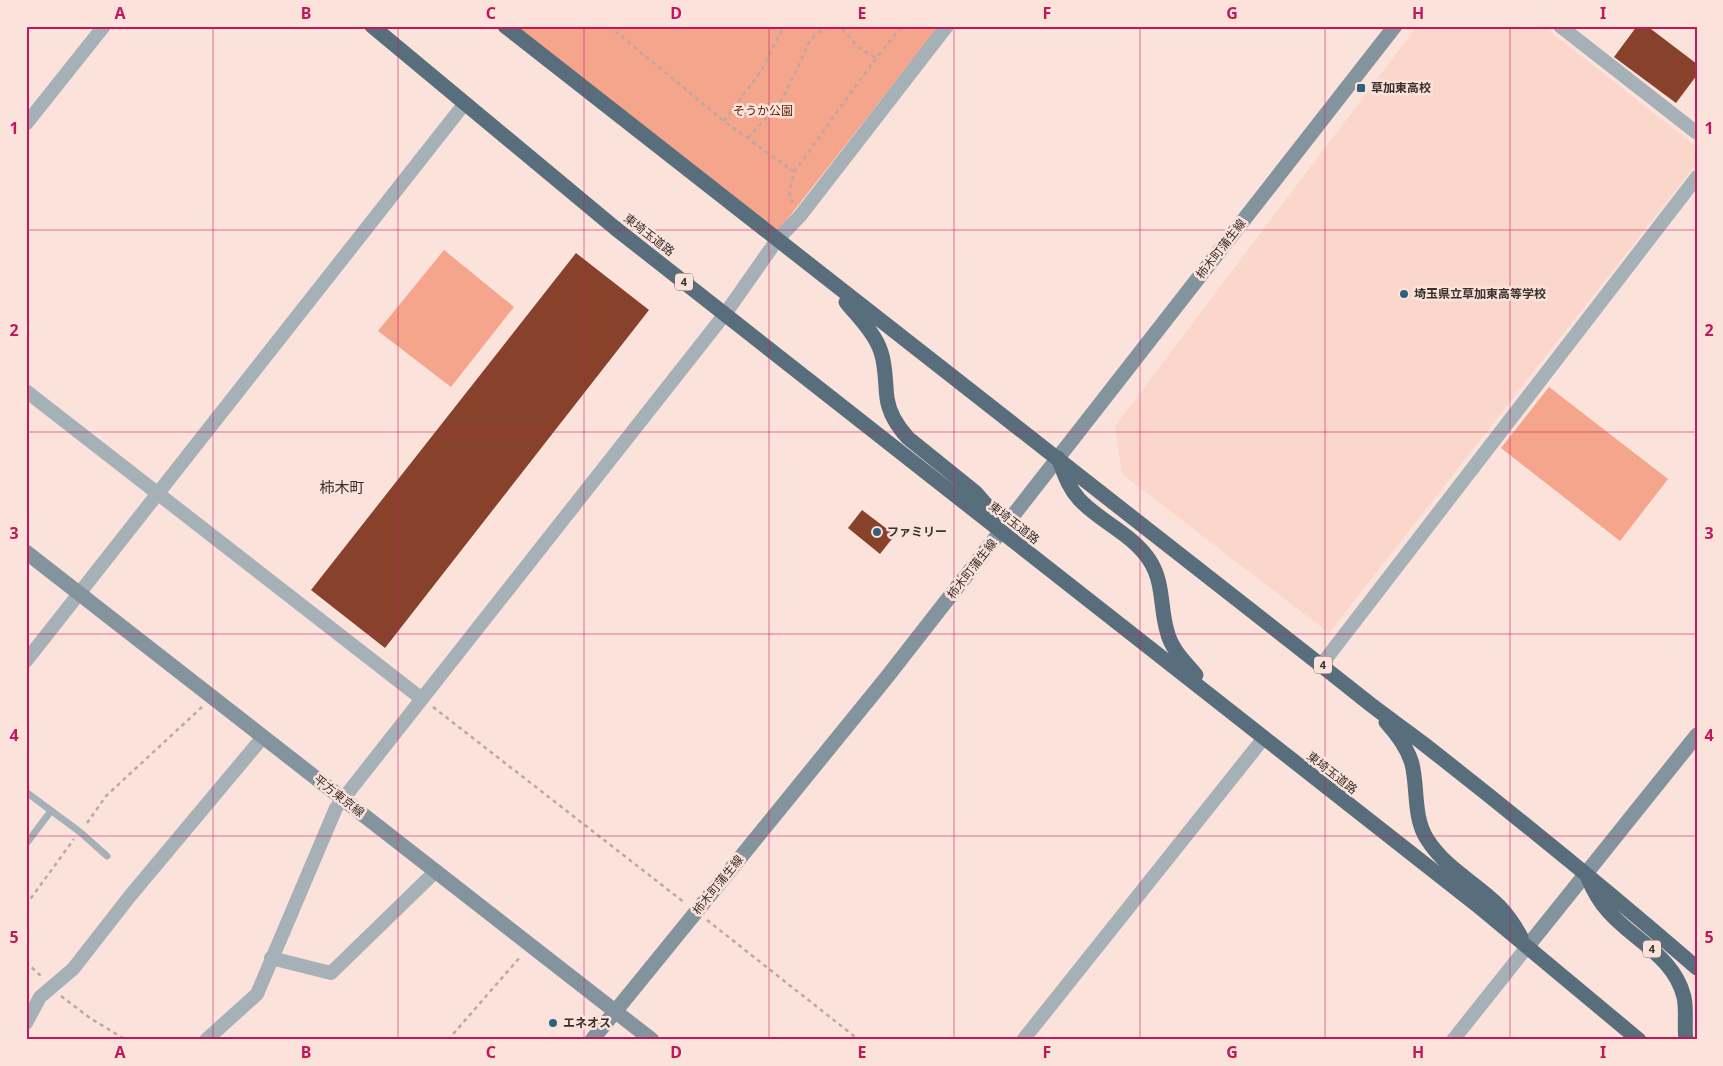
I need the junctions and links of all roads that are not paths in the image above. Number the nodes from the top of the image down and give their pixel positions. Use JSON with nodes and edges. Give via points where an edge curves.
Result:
{"nodes":[{"id":1,"x":104,"y":26,"type":"edge"},
{"id":2,"x":372,"y":26,"type":"edge"},
{"id":3,"x":504,"y":26,"type":"edge"},
{"id":4,"x":947,"y":26,"type":"edge"},
{"id":5,"x":1394,"y":26,"type":"edge"},
{"id":6,"x":1560,"y":26,"type":"edge"},
{"id":7,"x":465,"y":103,"type":"junction"},
{"id":8,"x":26,"y":124,"type":"edge"},
{"id":9,"x":1697,"y":133,"type":"edge"},
{"id":10,"x":1697,"y":177,"type":"edge"},
{"id":11,"x":777,"y":240,"type":"junction"},
{"id":12,"x":831,"y":283,"type":"junction"},
{"id":13,"x":725,"y":314,"type":"junction"},
{"id":14,"x":26,"y":391,"type":"edge"},
{"id":15,"x":1058,"y":458,"type":"junction"},
{"id":16,"x":158,"y":493,"type":"junction"},
{"id":17,"x":1000,"y":532,"type":"junction"},
{"id":18,"x":26,"y":552,"type":"edge"},
{"id":19,"x":79,"y":593,"type":"junction"},
{"id":20,"x":26,"y":661,"type":"edge"},
{"id":21,"x":1322,"y":664,"type":"junction"},
{"id":22,"x":422,"y":699,"type":"junction"},
{"id":23,"x":1222,"y":704,"type":"junction"},
{"id":24,"x":1371,"y":704,"type":"junction"},
{"id":25,"x":1697,"y":735,"type":"edge"},
{"id":26,"x":263,"y":737,"type":"junction"},
{"id":27,"x":1263,"y":738,"type":"junction"},
{"id":28,"x":26,"y":792,"type":"edge"},
{"id":29,"x":343,"y":798,"type":"junction"},
{"id":30,"x":51,"y":811,"type":"junction"},
{"id":31,"x":26,"y":844,"type":"edge"},
{"id":32,"x":107,"y":856,"type":"dead end"},
{"id":33,"x":436,"y":871,"type":"junction"},
{"id":34,"x":1586,"y":874,"type":"junction"},
{"id":35,"x":1527,"y":947,"type":"junction"},
{"id":36,"x":271,"y":958,"type":"junction"},
{"id":37,"x":1697,"y":968,"type":"edge"},
{"id":38,"x":615,"y":1011,"type":"junction"},
{"id":39,"x":26,"y":1023,"type":"edge"},
{"id":40,"x":206,"y":1040,"type":"edge"},
{"id":41,"x":592,"y":1040,"type":"edge"},
{"id":42,"x":652,"y":1040,"type":"edge"},
{"id":43,"x":1023,"y":1040,"type":"edge"},
{"id":44,"x":1453,"y":1040,"type":"edge"},
{"id":45,"x":1639,"y":1040,"type":"edge"},
{"id":46,"x":1686,"y":1040,"type":"edge"}],
"edges":[{"from":1,"to":8,"type":"street"},
{"from":2,"to":7,"type":"highway","name":"東埼玉道路","number":"4"},
{"from":3,"to":11,"type":"highway","number":"4"},
{"from":4,"to":11,"type":"street","via":[[800,216]]},
{"from":5,"to":15,"type":"main road","name":"柿木町蒲生線"},
{"from":6,"to":9,"type":"street"},
{"from":7,"to":13,"type":"highway","name":"東埼玉道路","number":"4","via":[[615,228]]},
{"from":7,"to":16,"type":"street"},
{"from":10,"to":21,"type":"street"},
{"from":11,"to":12,"type":"highway","number":"4"},
{"from":11,"to":13,"type":"street"},
{"from":12,"to":15,"type":"highway","number":"4"},
{"from":12,"to":17,"type":"highway","number":"4","via":[[874,337],[881,351],[887,400],[900,429],[974,492],[989,508]]},
{"from":13,"to":17,"type":"highway","name":"東埼玉道路","number":"4"},
{"from":13,"to":22,"type":"street"},
{"from":14,"to":16,"type":"street"},
{"from":15,"to":17,"type":"main road","name":"柿木町蒲生線"},
{"from":15,"to":21,"type":"highway","number":"4"},
{"from":15,"to":23,"type":"highway","number":"4","via":[[1067,483],[1079,500],[1139,547],[1150,561],[1157,575],[1167,632],[1173,646]]},
{"from":16,"to":19,"type":"street"},
{"from":16,"to":22,"type":"street"},
{"from":17,"to":23,"type":"highway","name":"東埼玉道路","number":"4"},
{"from":17,"to":38,"type":"main road","name":"柿木町蒲生線","via":[[887,677]]},
{"from":18,"to":19,"type":"main road","name":"平方東京線"},
{"from":19,"to":20,"type":"street"},
{"from":19,"to":26,"type":"main road","name":"平方東京線"},
{"from":21,"to":24,"type":"highway","number":"4"},
{"from":22,"to":29,"type":"street"},
{"from":23,"to":27,"type":"highway","name":"東埼玉道路","number":"4"},
{"from":24,"to":34,"type":"highway","number":"4"},
{"from":24,"to":35,"type":"highway","number":"4","via":[[1390,726],[1412,763],[1419,820],[1425,837],[1448,865],[1499,906]]},
{"from":25,"to":34,"type":"main road"},
{"from":26,"to":29,"type":"main road","name":"平方東京線"},
{"from":26,"to":39,"type":"street","via":[[118,910],[73,969],[40,997]]},
{"from":27,"to":35,"type":"highway","name":"東埼玉道路","number":"4"},
{"from":27,"to":43,"type":"street"},
{"from":28,"to":30,"type":"lane"},
{"from":29,"to":33,"type":"main road","name":"平方東京線"},
{"from":29,"to":36,"type":"street"},
{"from":30,"to":31,"type":"lane"},
{"from":30,"to":32,"type":"lane"},
{"from":33,"to":36,"type":"street","via":[[331,973]]},
{"from":33,"to":38,"type":"main road","name":"平方東京線"},
{"from":34,"to":35,"type":"main road"},
{"from":34,"to":37,"type":"highway","number":"4"},
{"from":34,"to":46,"type":"highway","number":"4","via":[[1608,912],[1660,956],[1676,978],[1684,996]]},
{"from":35,"to":44,"type":"street"},
{"from":35,"to":45,"type":"highway","name":"東埼玉道路","number":"4"},
{"from":36,"to":40,"type":"street","via":[[257,994]]},
{"from":38,"to":41,"type":"main road","name":"柿木町蒲生線"},
{"from":38,"to":42,"type":"main road","name":"平方東京線"}]}
